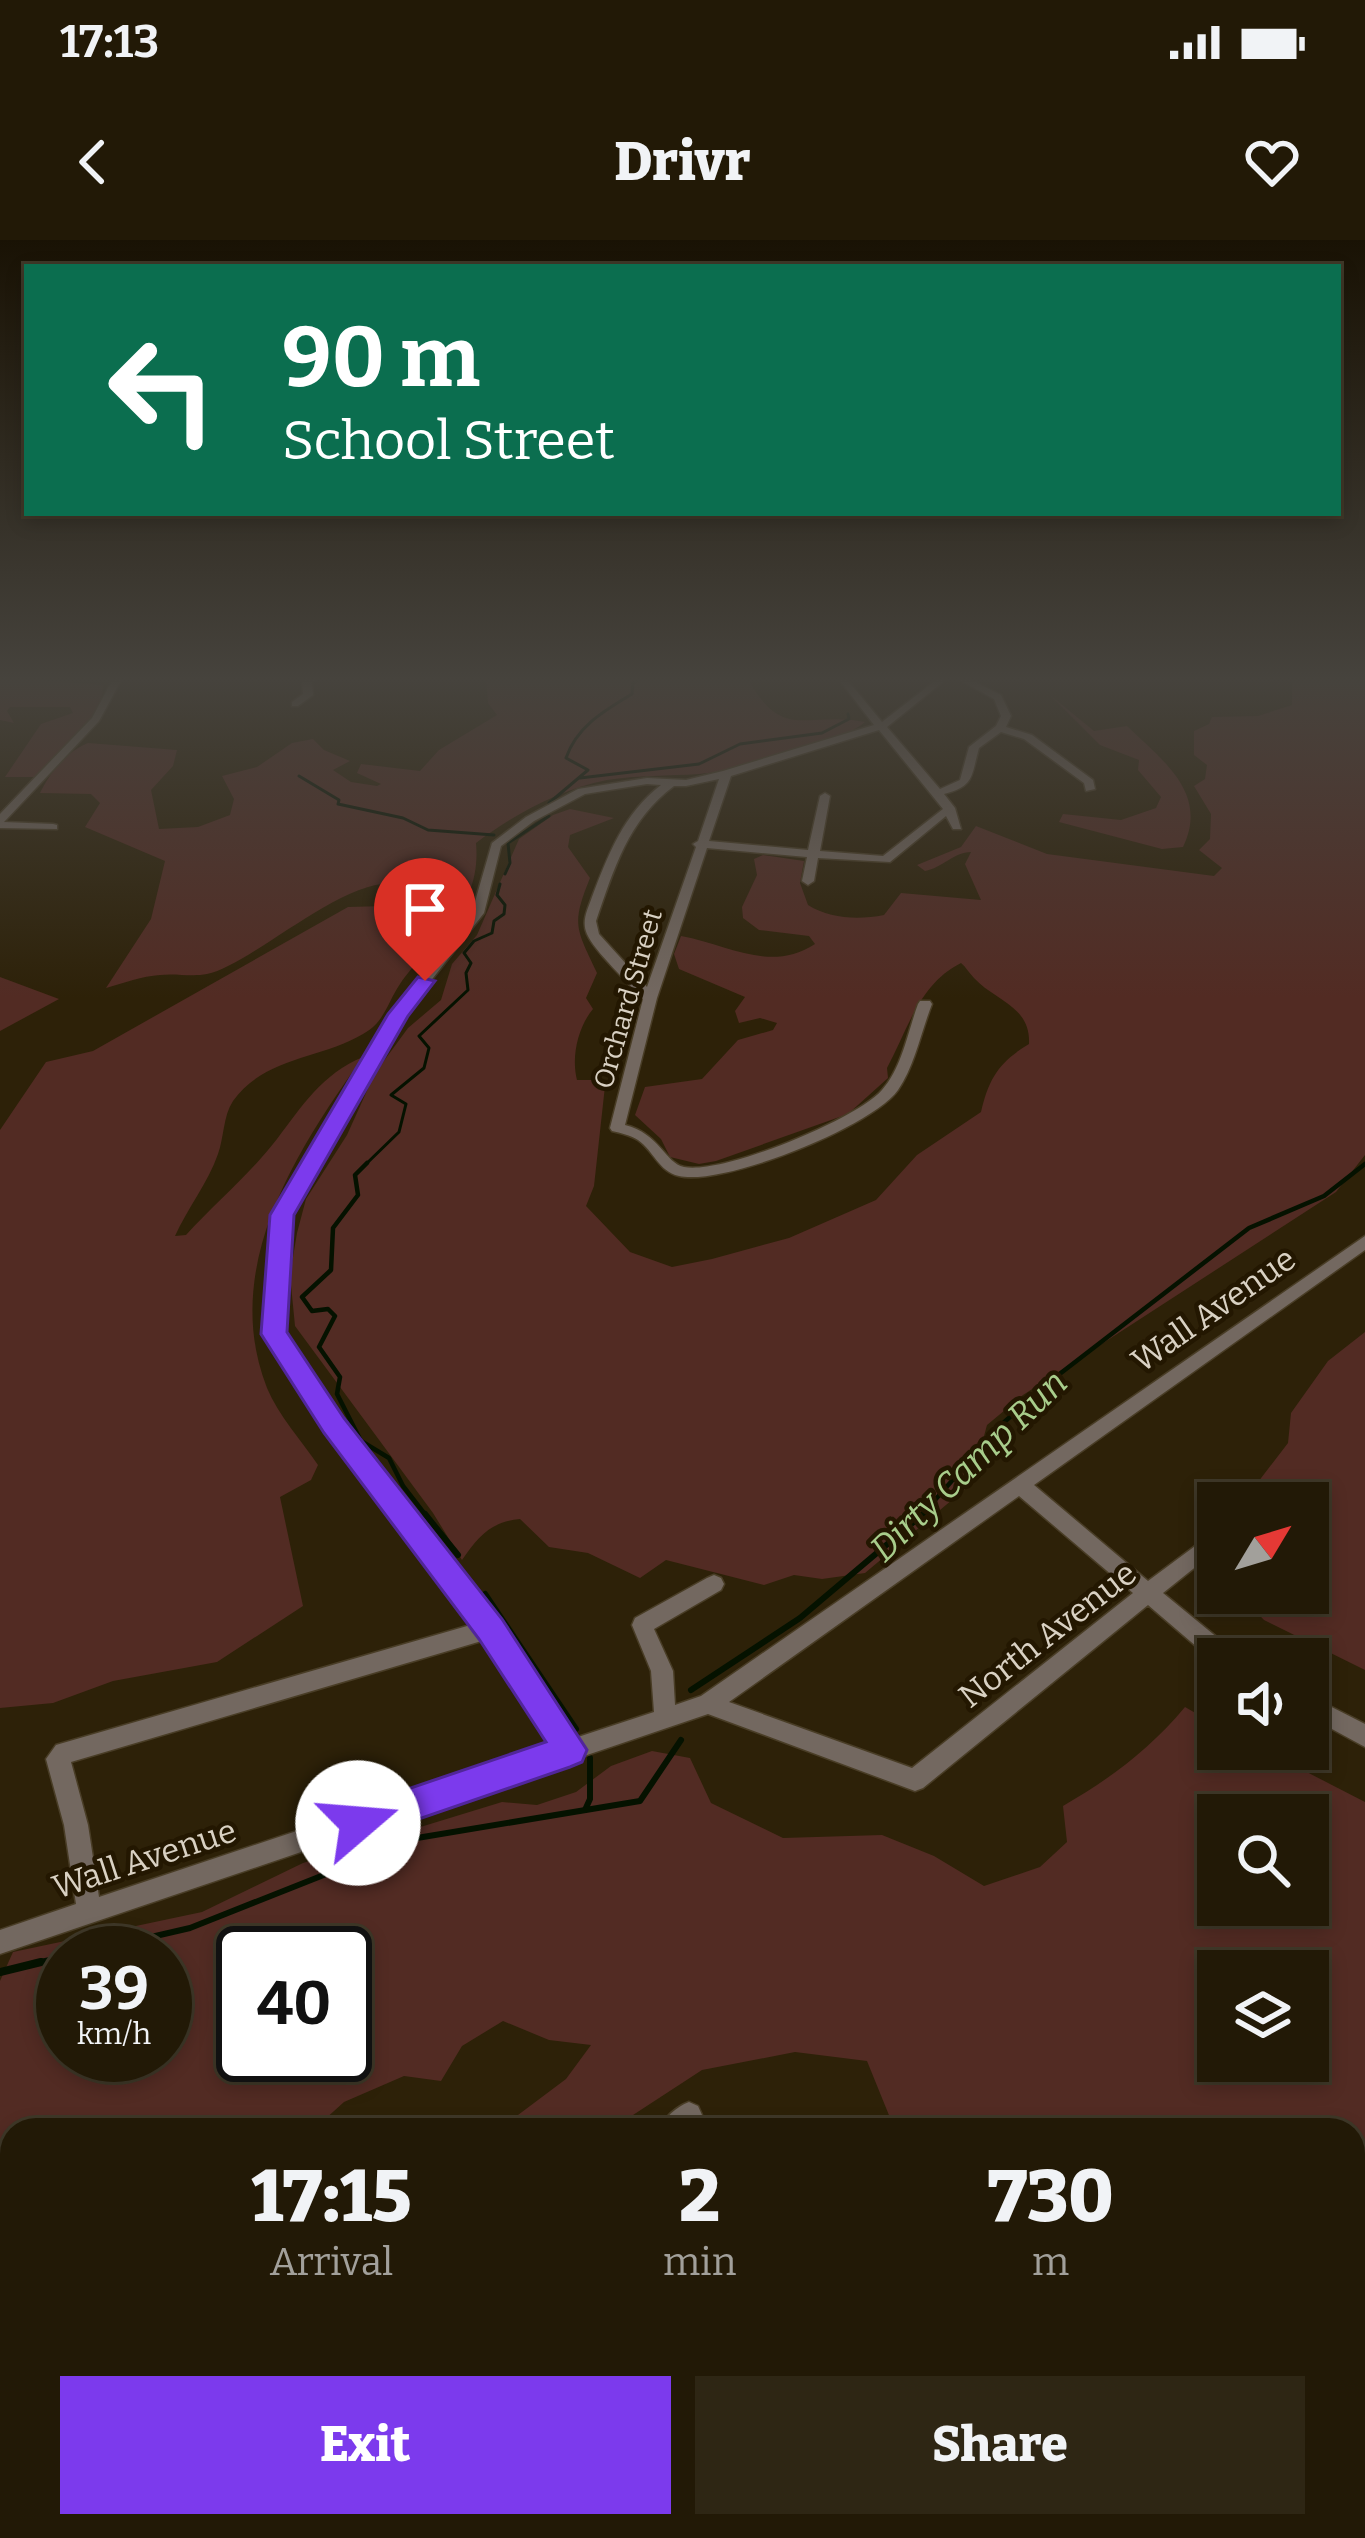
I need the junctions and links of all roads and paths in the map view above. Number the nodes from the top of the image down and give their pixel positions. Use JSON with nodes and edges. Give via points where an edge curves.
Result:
{"nodes":[{"id":1,"x":36,"y":784,"type":"edge"},
{"id":2,"x":614,"y":784,"type":"edge"},
{"id":3,"x":668,"y":784,"type":"edge"},
{"id":4,"x":722,"y":784,"type":"edge"},
{"id":5,"x":930,"y":784,"type":"edge"},
{"id":6,"x":964,"y":784,"type":"edge"},
{"id":7,"x":1089,"y":784,"type":"edge"},
{"id":8,"x":1090,"y":789,"type":"dead end"},
{"id":9,"x":938,"y":793,"type":"junction"},
{"id":10,"x":825,"y":796,"type":"dead end"},
{"id":11,"x":950,"y":808,"type":"junction"},
{"id":12,"x":0,"y":823,"type":"edge"},
{"id":13,"x":957,"y":826,"type":"dead end"},
{"id":14,"x":53,"y":827,"type":"dead end"},
{"id":15,"x":699,"y":844,"type":"junction"},
{"id":16,"x":812,"y":855,"type":"junction"},
{"id":17,"x":808,"y":881,"type":"dead end"},
{"id":18,"x":650,"y":998,"type":"junction"},
{"id":19,"x":925,"y":1004,"type":"dead end"},
{"id":20,"x":1365,"y":1242,"type":"edge"},
{"id":21,"x":1020,"y":1486,"type":"junction"},
{"id":22,"x":1197,"y":1555,"type":"edge"},
{"id":23,"x":714,"y":1584,"type":"dead end"},
{"id":24,"x":1150,"y":1595,"type":"junction"},
{"id":25,"x":490,"y":1629,"type":"junction"},
{"id":26,"x":1202,"y":1638,"type":"edge"},
{"id":27,"x":709,"y":1704,"type":"junction"},
{"id":28,"x":1329,"y":1716,"type":"edge"},
{"id":29,"x":664,"y":1719,"type":"junction"},
{"id":30,"x":1365,"y":1736,"type":"edge"},
{"id":31,"x":570,"y":1750,"type":"junction"},
{"id":32,"x":89,"y":1911,"type":"junction"},
{"id":33,"x":0,"y":1942,"type":"edge"}],
"edges":[{"from":1,"to":12,"type":"street"},
{"from":2,"to":25,"type":"street","via":[[582,791],[496,845],[478,913],[398,1014],[282,1215],[274,1334]]},
{"from":3,"to":18,"type":"street","via":[[627,822],[590,921],[593,935]]},
{"from":4,"to":15,"type":"street","name":"Orchard Street"},
{"from":5,"to":9,"type":"street"},
{"from":6,"to":9,"type":"street"},
{"from":7,"to":8,"type":"street"},
{"from":9,"to":11,"type":"street"},
{"from":10,"to":16,"type":"street"},
{"from":11,"to":13,"type":"street"},
{"from":11,"to":16,"type":"street","via":[[886,860]]},
{"from":12,"to":14,"type":"street"},
{"from":15,"to":16,"type":"street"},
{"from":15,"to":18,"type":"street","name":"Orchard Street"},
{"from":16,"to":17,"type":"street"},
{"from":18,"to":19,"type":"street","name":"Orchard Street","via":[[617,1128],[649,1137],[666,1162],[689,1174],[783,1147],[880,1102]]},
{"from":20,"to":21,"type":"street","name":"Wall Avenue"},
{"from":21,"to":24,"type":"street"},
{"from":21,"to":27,"type":"street","name":"Wall Avenue"},
{"from":22,"to":24,"type":"street","name":"North Avenue"},
{"from":23,"to":29,"type":"street","via":[[642,1625],[662,1671]]},
{"from":24,"to":26,"type":"street"},
{"from":24,"to":27,"type":"street","name":"North Avenue","via":[[914,1780]]},
{"from":25,"to":31,"type":"street"},
{"from":25,"to":32,"type":"street","via":[[64,1753],[57,1759]]},
{"from":27,"to":29,"type":"street","name":"Wall Avenue"},
{"from":28,"to":30,"type":"street"},
{"from":29,"to":31,"type":"street","name":"Wall Avenue"},
{"from":31,"to":32,"type":"street","name":"Wall Avenue"},
{"from":32,"to":33,"type":"street","name":"Wall Avenue"}]}
